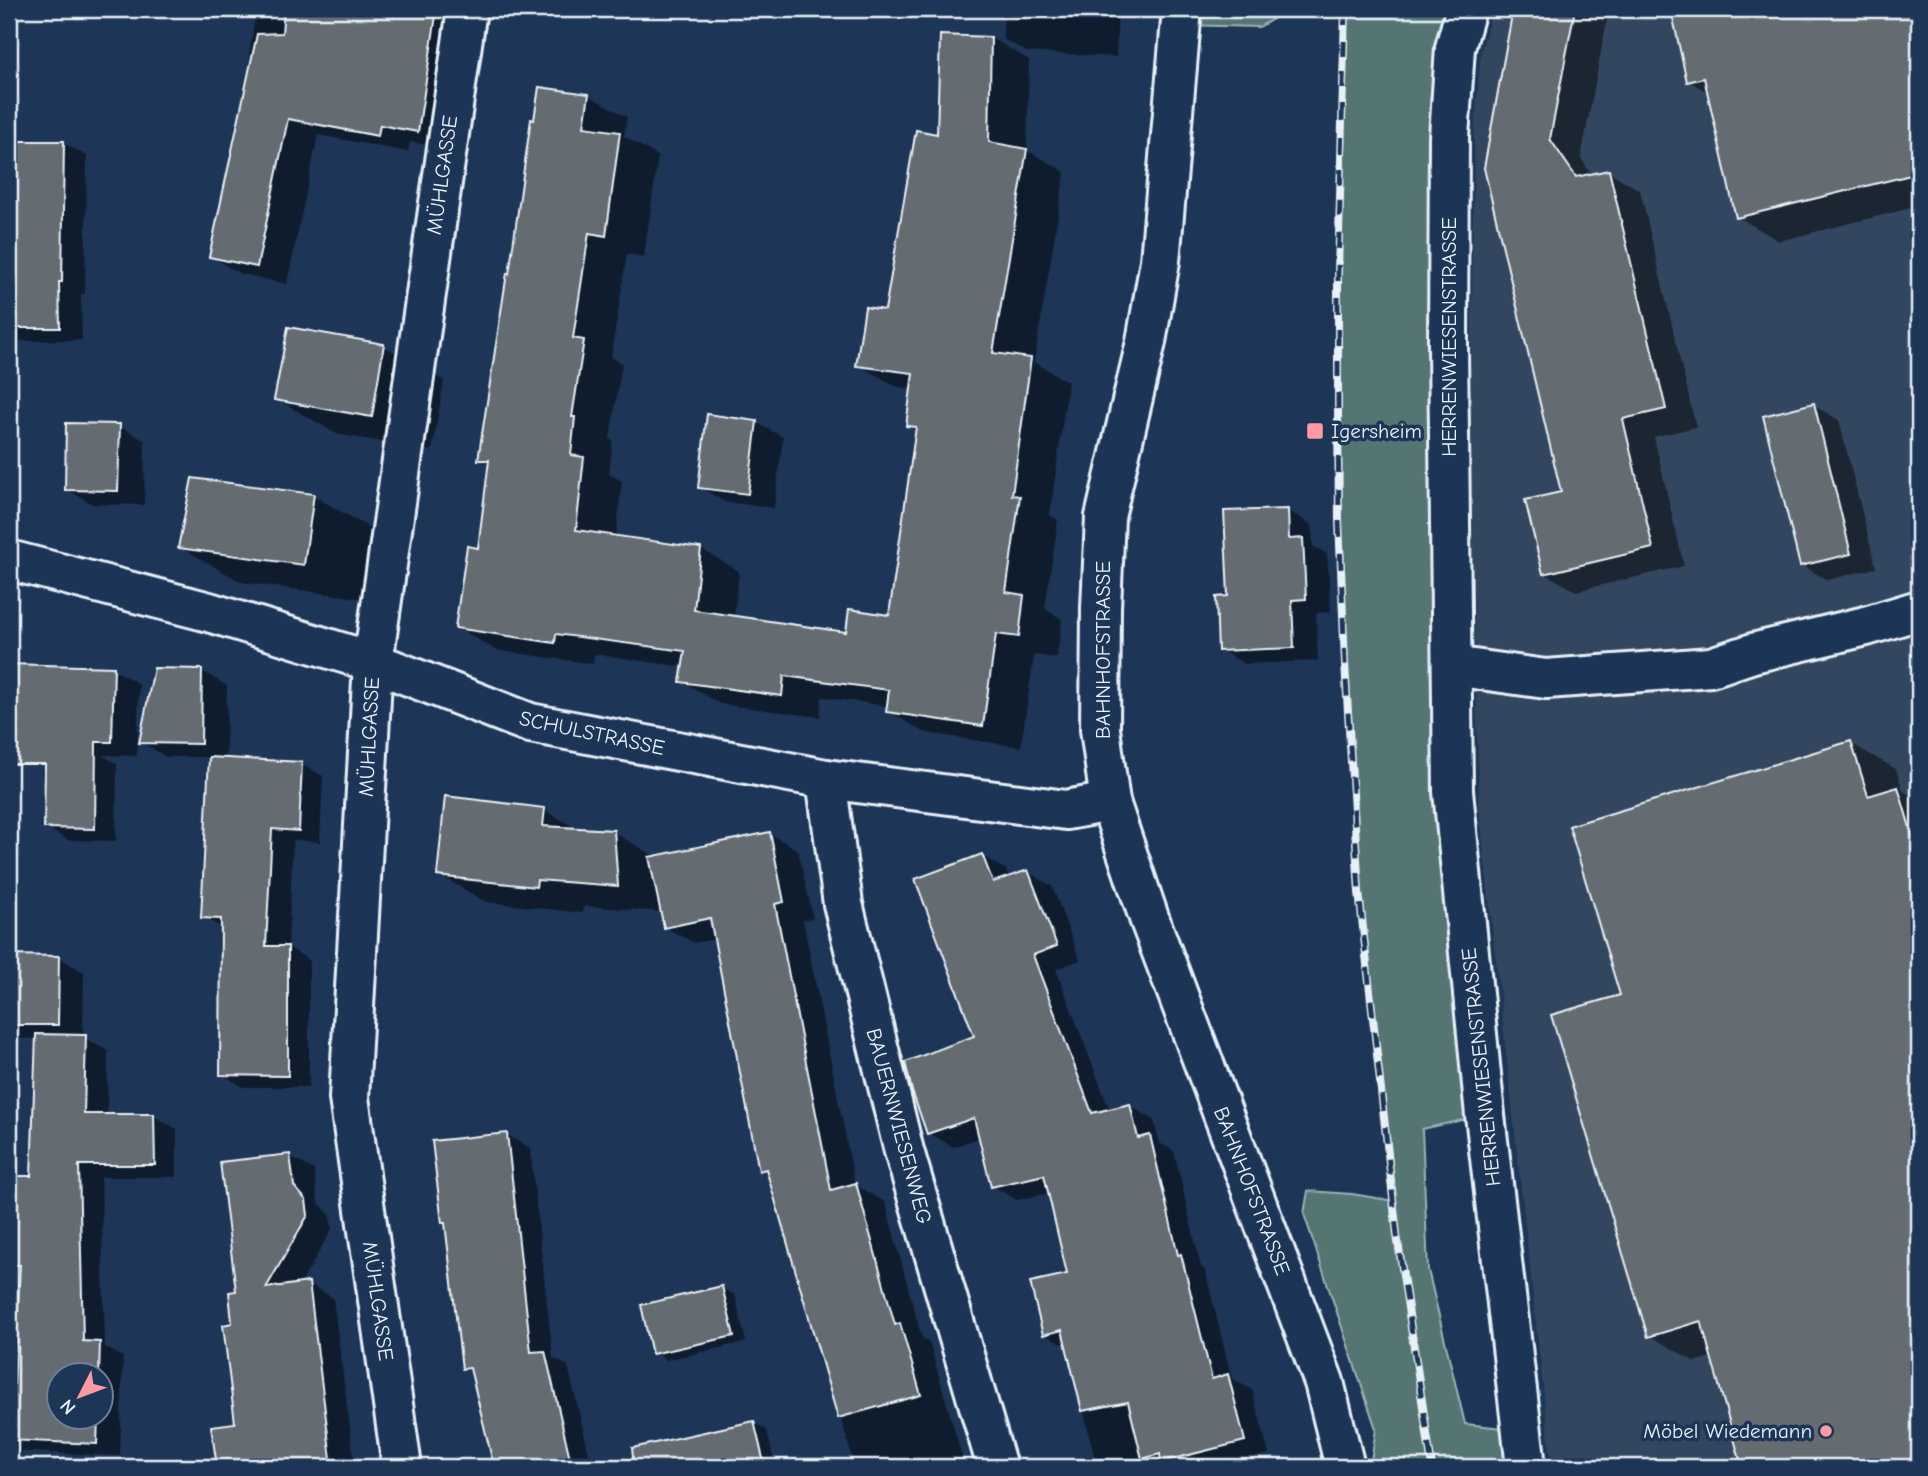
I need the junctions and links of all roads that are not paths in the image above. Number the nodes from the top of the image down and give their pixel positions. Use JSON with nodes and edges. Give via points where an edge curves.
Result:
{"nodes":[{"id":1,"x":467,"y":9,"type":"edge"},
{"id":2,"x":1182,"y":9,"type":"edge"},
{"id":3,"x":1466,"y":9,"type":"edge"},
{"id":4,"x":9,"y":560,"type":"edge"},
{"id":5,"x":1919,"y":610,"type":"edge"},
{"id":6,"x":373,"y":662,"type":"junction"},
{"id":7,"x":1452,"y":666,"type":"junction"},
{"id":8,"x":826,"y":779,"type":"junction"},
{"id":9,"x":1110,"y":802,"type":"junction"},
{"id":10,"x":402,"y":1467,"type":"edge"},
{"id":11,"x":998,"y":1467,"type":"edge"},
{"id":12,"x":1345,"y":1467,"type":"edge"},
{"id":13,"x":1526,"y":1467,"type":"edge"}],
"edges":[{"from":1,"to":6,"type":"street","name":"MÜHLGASSE"},
{"from":2,"to":9,"type":"street","name":"BAHNHOFSTRASSE","via":[[1160,261],[1105,517],[1100,729]]},
{"from":3,"to":7,"type":"street","name":"HERRENWIESENSTRASSE","via":[[1455,48],[1449,137]]},
{"from":4,"to":6,"type":"street","name":"SCHULSTRASSE","via":[[209,612]]},
{"from":5,"to":7,"type":"street","via":[[1711,667],[1546,679]]},
{"from":6,"to":8,"type":"street","name":"SCHULSTRASSE","via":[[530,723]]},
{"from":6,"to":10,"type":"street","name":"MÜHLGASSE","via":[[349,1098]]},
{"from":7,"to":13,"type":"street","name":"HERRENWIESENSTRASSE","via":[[1454,804]]},
{"from":8,"to":9,"type":"street","name":"SCHULSTRASSE","via":[[1066,810]]},
{"from":8,"to":11,"type":"street","name":"BAUERNWIESENWEG","via":[[843,904],[900,1138]]},
{"from":9,"to":12,"type":"street","name":"BAHNHOFSTRASSE","via":[[1149,918],[1324,1382]]}]}
